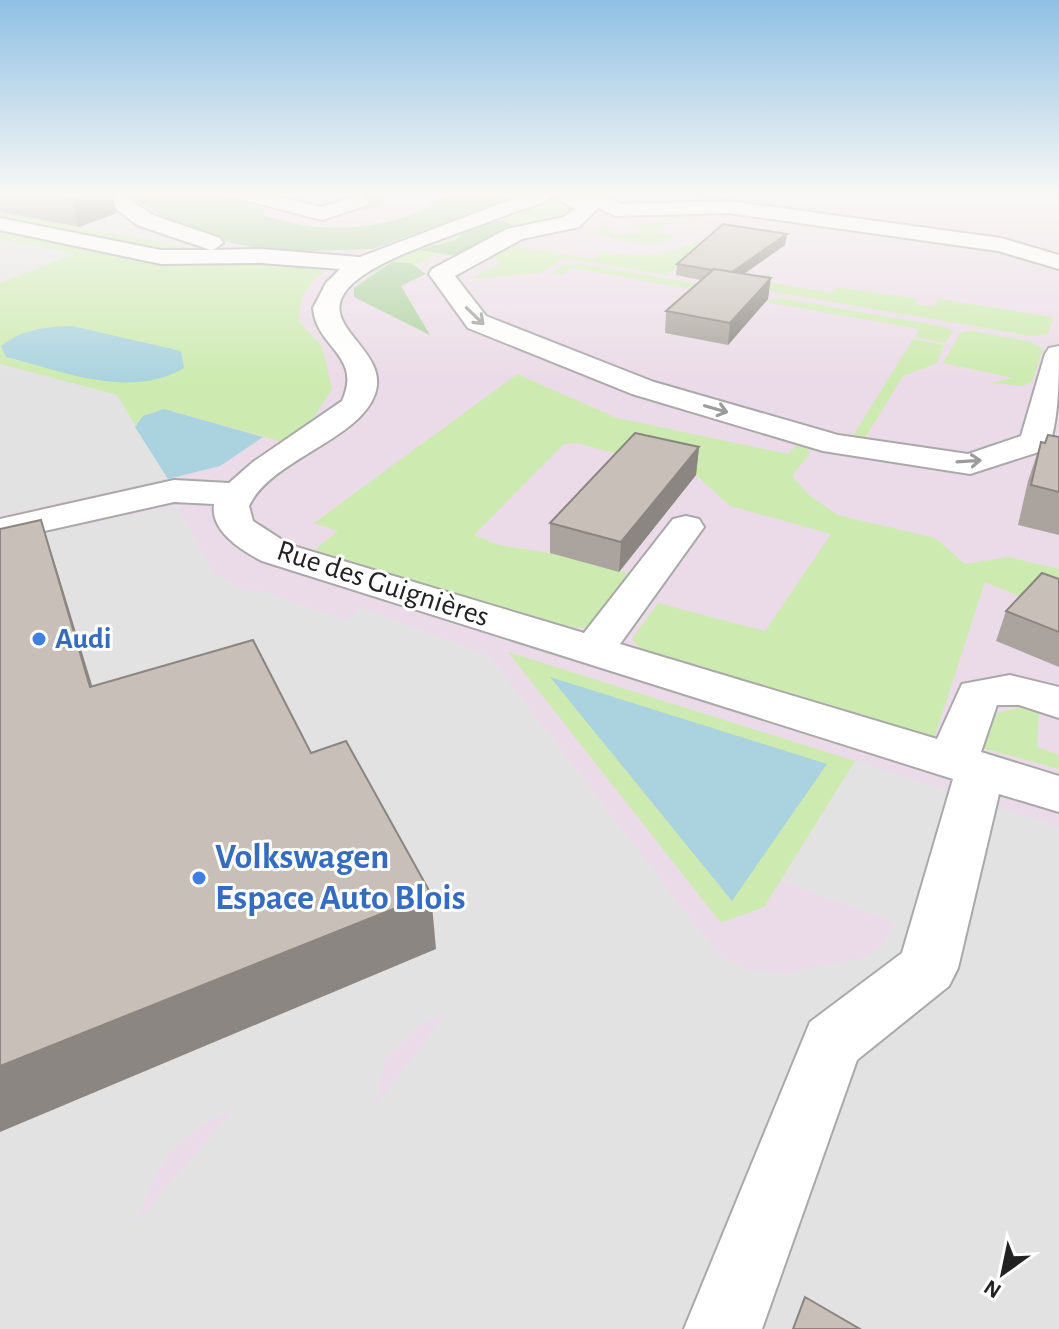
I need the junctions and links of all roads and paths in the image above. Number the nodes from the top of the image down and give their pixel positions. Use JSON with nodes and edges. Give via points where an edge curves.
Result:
{"nodes":[{"id":1,"x":156,"y":256,"type":"edge"},
{"id":2,"x":259,"y":256,"type":"edge"},
{"id":3,"x":261,"y":256,"type":"edge"},
{"id":4,"x":384,"y":256,"type":"edge"},
{"id":5,"x":474,"y":256,"type":"edge"},
{"id":6,"x":1039,"y":256,"type":"edge"},
{"id":7,"x":1059,"y":262,"type":"edge"},
{"id":8,"x":363,"y":264,"type":"junction"},
{"id":9,"x":1059,"y":354,"type":"edge"},
{"id":10,"x":1047,"y":444,"type":"edge"},
{"id":11,"x":236,"y":494,"type":"junction"},
{"id":12,"x":686,"y":527,"type":"dead end"},
{"id":13,"x":0,"y":530,"type":"edge"},
{"id":14,"x":593,"y":650,"type":"junction"},
{"id":15,"x":1059,"y":703,"type":"edge"},
{"id":16,"x":966,"y":765,"type":"junction"},
{"id":17,"x":1059,"y":794,"type":"edge"},
{"id":18,"x":723,"y":1329,"type":"edge"}],
"edges":[{"from":1,"to":2,"type":"street"},
{"from":3,"to":8,"type":"street"},
{"from":4,"to":8,"type":"street"},
{"from":5,"to":10,"type":"street","one_way":true,"via":[[441,274],[477,322],[643,388],[835,444],[970,464]]},
{"from":6,"to":7,"type":"street"},
{"from":8,"to":11,"type":"street","via":[[337,284],[325,312],[363,373],[355,406]]},
{"from":9,"to":10,"type":"street"},
{"from":11,"to":13,"type":"street","via":[[174,491]]},
{"from":11,"to":14,"type":"street","name":"Rue des Guignières","via":[[231,506],[236,523],[252,541],[276,553]]},
{"from":12,"to":14,"type":"street"},
{"from":14,"to":16,"type":"street","name":"Rue des Guignières"},
{"from":15,"to":16,"type":"street","via":[[1018,688],[978,694]]},
{"from":16,"to":17,"type":"street","name":"Rue des Guignières"},
{"from":16,"to":18,"type":"street","via":[[928,968],[832,1042]]}]}
